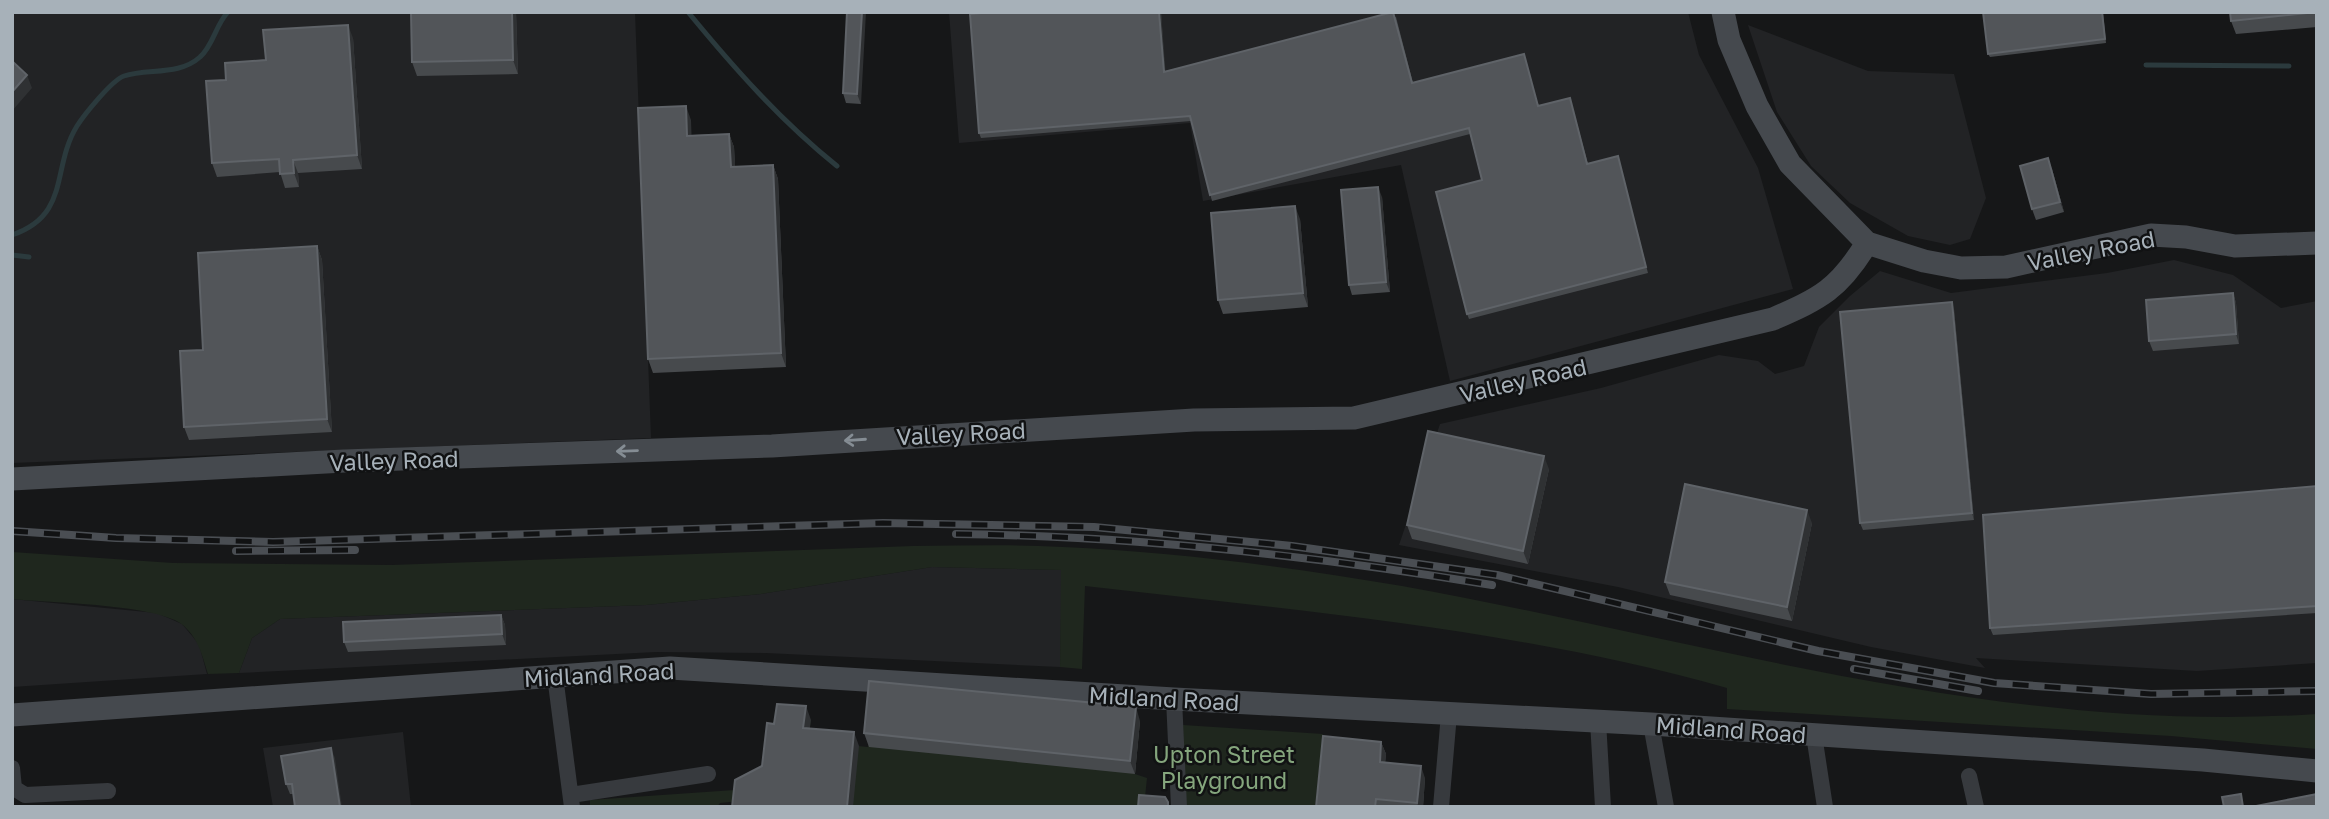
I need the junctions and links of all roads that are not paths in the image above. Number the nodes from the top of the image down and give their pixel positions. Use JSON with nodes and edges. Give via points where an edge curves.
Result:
{"nodes":[{"id":1,"x":1723,"y":12,"type":"edge"},
{"id":2,"x":1867,"y":243,"type":"junction"},
{"id":3,"x":2317,"y":243,"type":"edge"},
{"id":4,"x":12,"y":479,"type":"edge"},
{"id":5,"x":555,"y":676,"type":"junction"},
{"id":6,"x":1174,"y":699,"type":"junction"},
{"id":7,"x":12,"y":715,"type":"edge"},
{"id":8,"x":1450,"y":715,"type":"junction"},
{"id":9,"x":1598,"y":721,"type":"junction"},
{"id":10,"x":1651,"y":724,"type":"junction"},
{"id":11,"x":1814,"y":735,"type":"junction"},
{"id":12,"x":12,"y":768,"type":"edge"},
{"id":13,"x":2317,"y":771,"type":"edge"},
{"id":14,"x":708,"y":774,"type":"dead end"},
{"id":15,"x":93,"y":775,"type":"dead end"},
{"id":16,"x":1969,"y":776,"type":"dead end"},
{"id":17,"x":571,"y":801,"type":"edge"},
{"id":18,"x":1179,"y":807,"type":"edge"},
{"id":19,"x":1441,"y":807,"type":"edge"},
{"id":20,"x":1603,"y":807,"type":"edge"},
{"id":21,"x":1666,"y":807,"type":"edge"},
{"id":22,"x":1825,"y":807,"type":"edge"},
{"id":23,"x":1976,"y":807,"type":"edge"}],
"edges":[{"from":1,"to":2,"type":"street","name":"Valley Road","via":[[1729,40],[1757,106],[1790,164]]},
{"from":2,"to":3,"type":"street","name":"Valley Road","via":[[1961,268],[2006,267],[2151,235],[2235,246]]},
{"from":2,"to":4,"type":"street","name":"Valley Road","one_way":true,"via":[[1849,272],[1821,298],[1773,319],[1354,418],[1194,419],[772,446],[344,461]]},
{"from":5,"to":6,"type":"street","name":"Midland Road","via":[[670,668]]},
{"from":5,"to":7,"type":"street","name":"Midland Road"},
{"from":5,"to":17,"type":"street"},
{"from":6,"to":8,"type":"street","name":"Midland Road"},
{"from":6,"to":18,"type":"street"},
{"from":8,"to":9,"type":"street","name":"Midland Road"},
{"from":8,"to":19,"type":"street"},
{"from":9,"to":10,"type":"street","name":"Midland Road"},
{"from":9,"to":20,"type":"street"},
{"from":10,"to":11,"type":"street","name":"Midland Road"},
{"from":10,"to":21,"type":"street"},
{"from":11,"to":13,"type":"street","name":"Midland Road"},
{"from":11,"to":22,"type":"street"},
{"from":12,"to":15,"type":"street","via":[[14,788],[25,795],[101,791]]},
{"from":14,"to":17,"type":"street"},
{"from":16,"to":23,"type":"street"}]}
